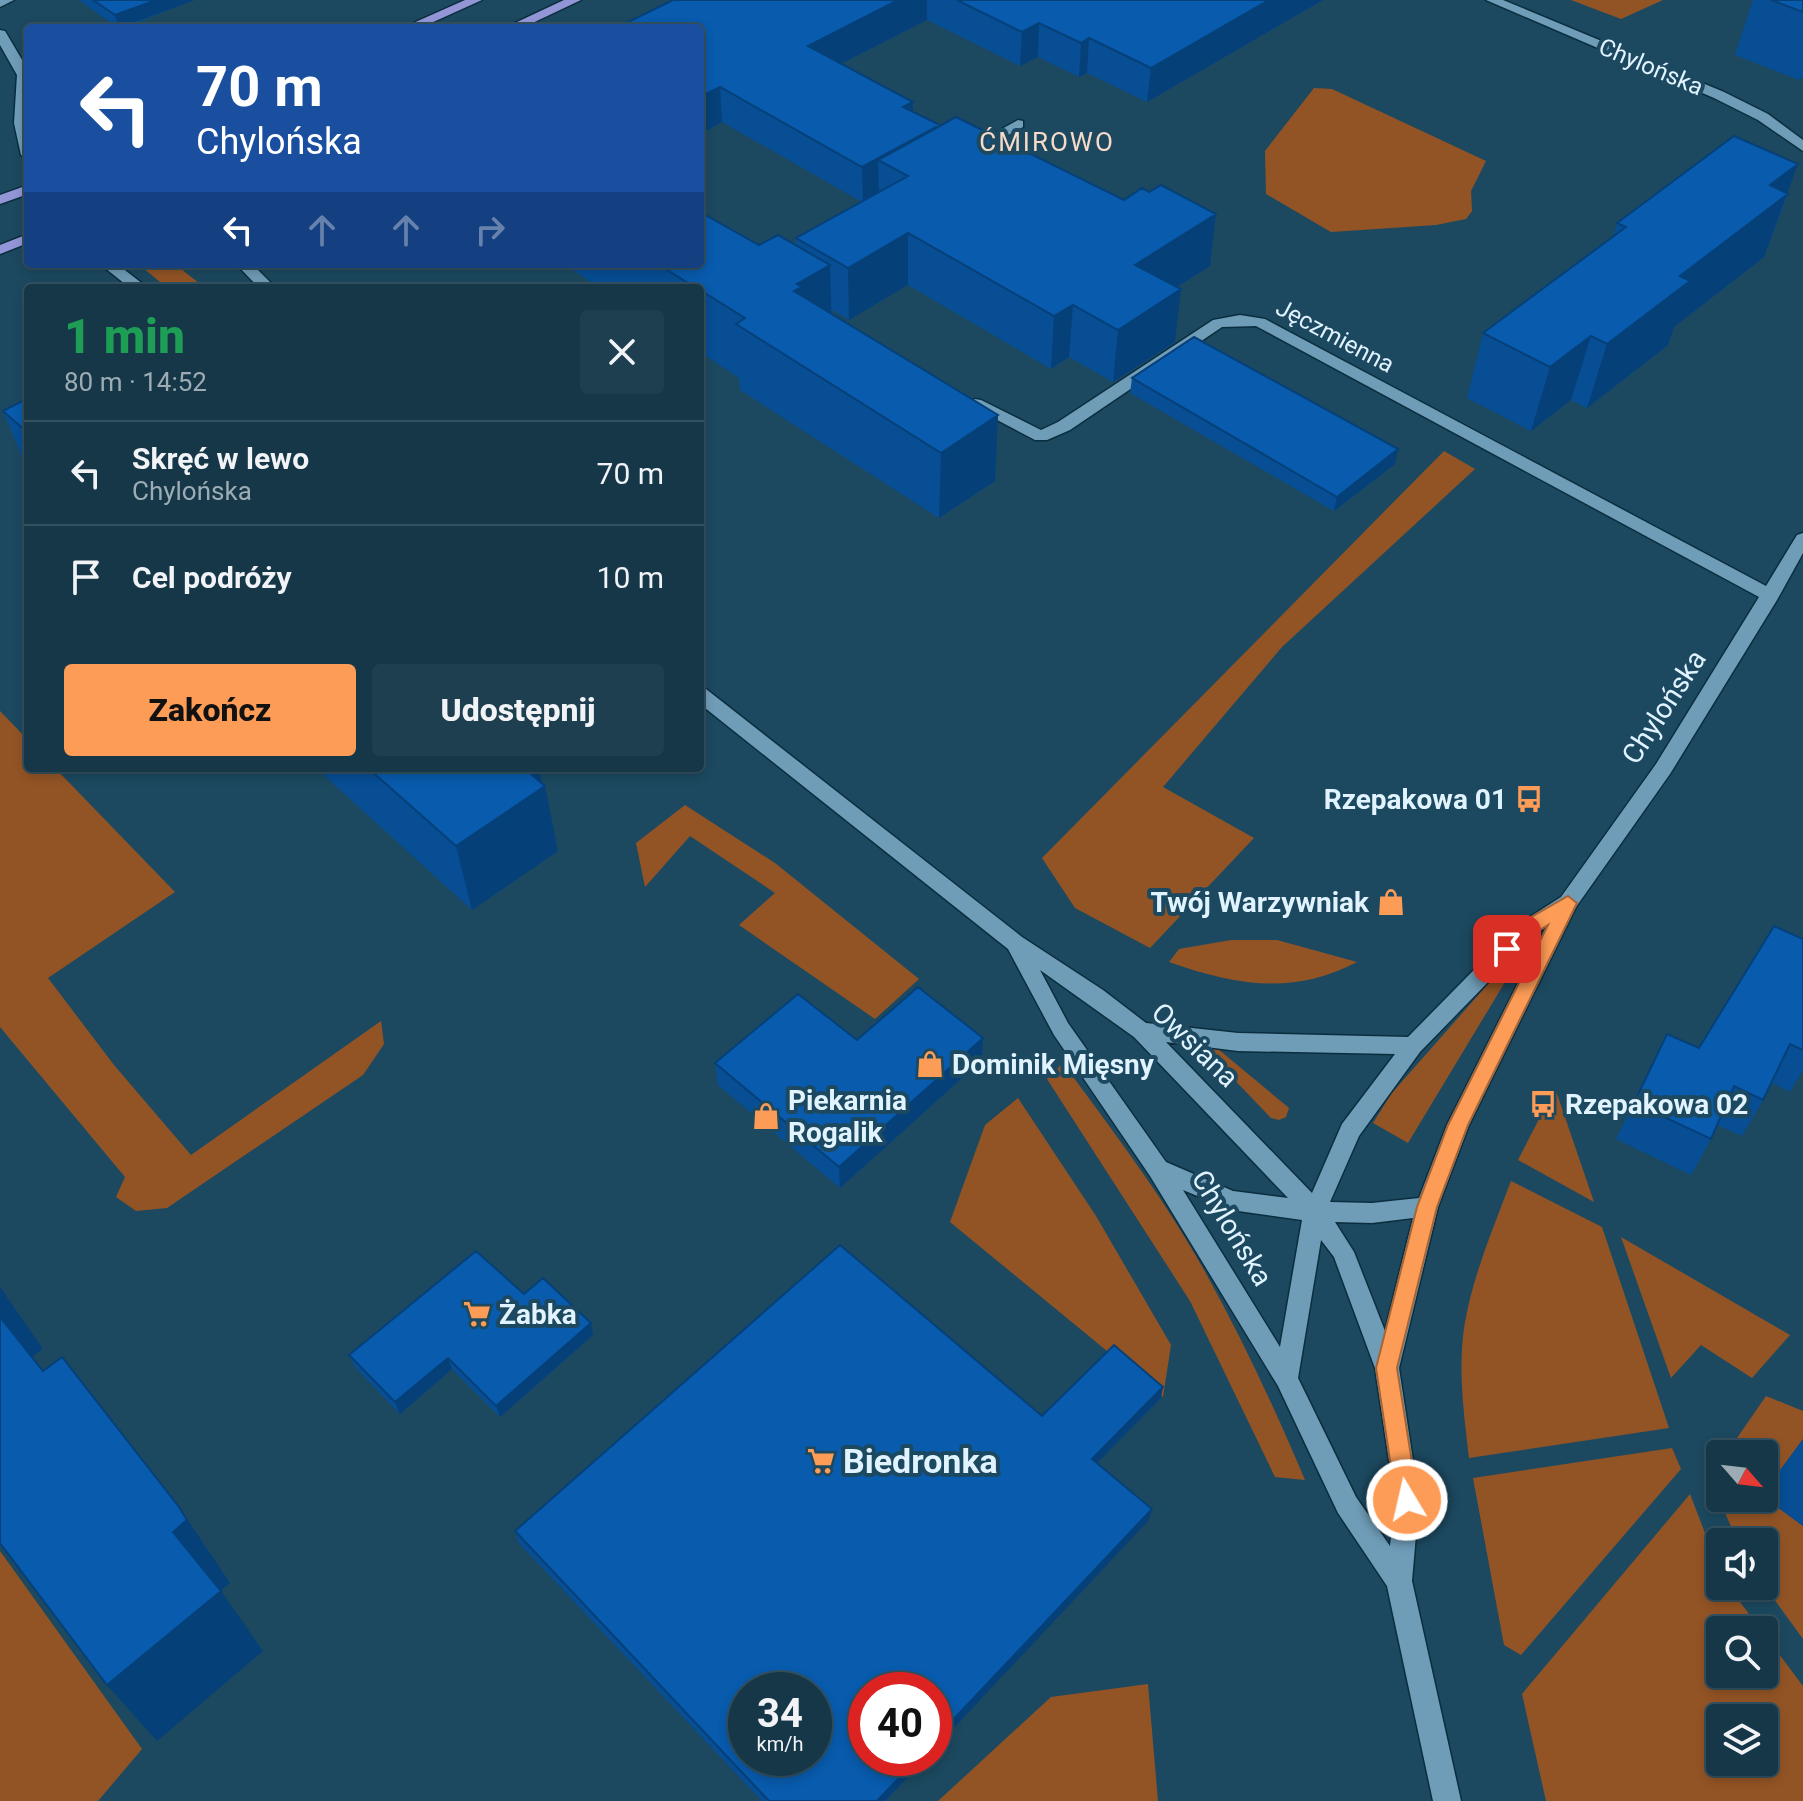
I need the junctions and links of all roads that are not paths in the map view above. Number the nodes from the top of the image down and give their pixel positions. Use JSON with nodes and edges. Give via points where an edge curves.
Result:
{"nodes":[{"id":1,"x":8,"y":0,"type":"edge"},
{"id":2,"x":476,"y":0,"type":"edge"},
{"id":3,"x":575,"y":0,"type":"edge"},
{"id":4,"x":1492,"y":0,"type":"edge"},
{"id":5,"x":0,"y":3,"type":"edge"},
{"id":6,"x":419,"y":24,"type":"edge"},
{"id":7,"x":520,"y":24,"type":"edge"},
{"id":8,"x":0,"y":34,"type":"edge"},
{"id":9,"x":24,"y":76,"type":"edge"},
{"id":10,"x":24,"y":97,"type":"edge"},
{"id":11,"x":1018,"y":124,"type":"dead end"},
{"id":12,"x":24,"y":137,"type":"edge"},
{"id":13,"x":1803,"y":147,"type":"edge"},
{"id":14,"x":964,"y":154,"type":"edge"},
{"id":15,"x":24,"y":191,"type":"edge"},
{"id":16,"x":0,"y":200,"type":"edge"},
{"id":17,"x":24,"y":240,"type":"edge"},
{"id":18,"x":0,"y":250,"type":"edge"},
{"id":19,"x":112,"y":268,"type":"edge"},
{"id":20,"x":247,"y":268,"type":"edge"},
{"id":21,"x":134,"y":284,"type":"edge"},
{"id":22,"x":264,"y":284,"type":"edge"},
{"id":23,"x":962,"y":396,"type":"edge"},
{"id":24,"x":1803,"y":539,"type":"edge"},
{"id":25,"x":1771,"y":596,"type":"junction"},
{"id":26,"x":704,"y":697,"type":"edge"},
{"id":27,"x":1568,"y":903,"type":"junction"},
{"id":28,"x":1015,"y":943,"type":"junction"},
{"id":29,"x":1141,"y":1031,"type":"junction"},
{"id":30,"x":1413,"y":1046,"type":"junction"},
{"id":31,"x":1158,"y":1169,"type":"junction"},
{"id":32,"x":1427,"y":1207,"type":"junction"},
{"id":33,"x":1315,"y":1212,"type":"junction"},
{"id":34,"x":1387,"y":1368,"type":"junction"},
{"id":35,"x":1286,"y":1378,"type":"junction"},
{"id":36,"x":1399,"y":1581,"type":"junction"},
{"id":37,"x":1447,"y":1801,"type":"edge"}],
"edges":[{"from":1,"to":5,"type":"street"},
{"from":2,"to":6,"type":"main road"},
{"from":3,"to":7,"type":"main road"},
{"from":4,"to":13,"type":"street","name":"Chylońska","via":[[1719,95],[1763,117]]},
{"from":8,"to":9,"type":"street"},
{"from":10,"to":12,"type":"street"},
{"from":11,"to":14,"type":"street"},
{"from":15,"to":16,"type":"main road"},
{"from":17,"to":18,"type":"main road"},
{"from":19,"to":21,"type":"street"},
{"from":20,"to":22,"type":"street"},
{"from":23,"to":25,"type":"street","name":"Jęczmienna","via":[[1041,436],[1218,323],[1260,322]]},
{"from":24,"to":25,"type":"street","name":"Chylońska"},
{"from":25,"to":27,"type":"street","name":"Chylońska","via":[[1663,769]]},
{"from":26,"to":28,"type":"street","name":"Owsiana"},
{"from":27,"to":30,"type":"street","name":"Chylońska","via":[[1526,930]]},
{"from":27,"to":32,"type":"street","name":"Chylońska","via":[[1458,1125]]},
{"from":28,"to":29,"type":"street","name":"Owsiana"},
{"from":28,"to":31,"type":"street","name":"Owsiana","via":[[1061,1029]]},
{"from":29,"to":30,"type":"street","via":[[1238,1042]]},
{"from":29,"to":33,"type":"street","name":"Owsiana"},
{"from":30,"to":33,"type":"street","name":"Chylońska","via":[[1350,1131]]},
{"from":31,"to":33,"type":"street","name":"Chylońska","via":[[1231,1200]]},
{"from":31,"to":35,"type":"street","name":"Chylońska"},
{"from":32,"to":33,"type":"street","name":"Chylońska"},
{"from":32,"to":34,"type":"street","name":"Chylońska"},
{"from":33,"to":34,"type":"street","name":"Chylońska","via":[[1343,1252]]},
{"from":33,"to":35,"type":"street","name":"Chylońska"},
{"from":34,"to":36,"type":"street","name":"Chylońska","via":[[1407,1500]]},
{"from":35,"to":36,"type":"street","name":"Chylońska","via":[[1347,1505]]},
{"from":36,"to":37,"type":"street","name":"Chylońska"}]}
